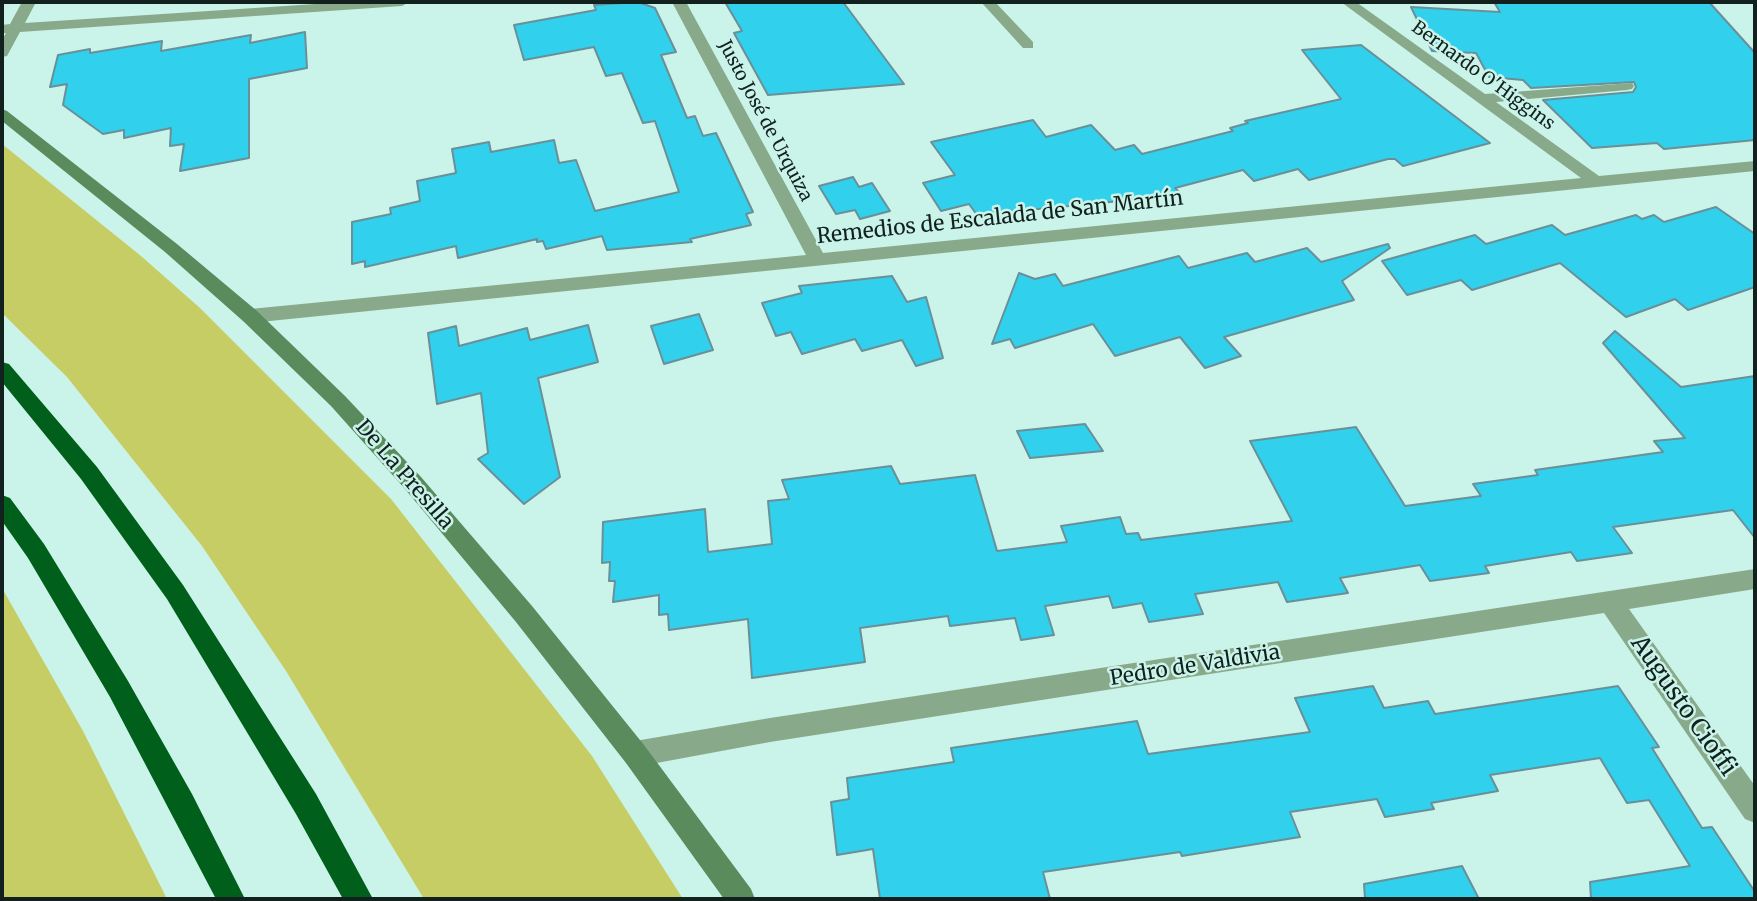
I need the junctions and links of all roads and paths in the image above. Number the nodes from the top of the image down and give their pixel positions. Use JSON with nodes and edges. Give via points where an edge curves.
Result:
{"nodes":[{"id":1,"x":29,"y":2,"type":"edge"},
{"id":2,"x":402,"y":2,"type":"edge"},
{"id":3,"x":679,"y":2,"type":"edge"},
{"id":4,"x":988,"y":2,"type":"edge"},
{"id":5,"x":1348,"y":2,"type":"edge"},
{"id":6,"x":8,"y":29,"type":"edge"},
{"id":7,"x":1028,"y":45,"type":"dead end"},
{"id":8,"x":2,"y":53,"type":"edge"},
{"id":9,"x":1627,"y":86,"type":"dead end"},
{"id":10,"x":1482,"y":99,"type":"junction"},
{"id":11,"x":2,"y":114,"type":"edge"},
{"id":12,"x":1755,"y":166,"type":"edge"},
{"id":13,"x":1595,"y":181,"type":"junction"},
{"id":14,"x":817,"y":259,"type":"junction"},
{"id":15,"x":250,"y":316,"type":"junction"},
{"id":16,"x":2,"y":369,"type":"edge"},
{"id":17,"x":2,"y":504,"type":"edge"},
{"id":18,"x":1755,"y":579,"type":"edge"},
{"id":19,"x":1611,"y":603,"type":"junction"},
{"id":20,"x":635,"y":754,"type":"junction"},
{"id":21,"x":1755,"y":809,"type":"edge"},
{"id":22,"x":231,"y":899,"type":"edge"},
{"id":23,"x":359,"y":899,"type":"edge"},
{"id":24,"x":741,"y":899,"type":"edge"}],
"edges":[{"from":1,"to":6,"type":"street"},
{"from":2,"to":6,"type":"street"},
{"from":3,"to":14,"type":"street","name":"Justo José de Urquiza"},
{"from":4,"to":7,"type":"street"},
{"from":5,"to":10,"type":"street","name":"Bernardo O'Higgins"},
{"from":6,"to":8,"type":"street"},
{"from":9,"to":10,"type":"street"},
{"from":10,"to":13,"type":"street","name":"Bernardo O'Higgins"},
{"from":11,"to":15,"type":"street","name":"De La Presilla"},
{"from":12,"to":13,"type":"street","name":"Remedios de Escalada de San Martín"},
{"from":13,"to":14,"type":"street","name":"Remedios de Escalada de San Martín"},
{"from":14,"to":15,"type":"street","name":"Remedios de Escalada de San Martín"},
{"from":15,"to":20,"type":"street","name":"De La Presilla","via":[[338,401],[413,483]]},
{"from":16,"to":23,"type":"highway","via":[[89,473],[182,602]]},
{"from":17,"to":22,"type":"highway","via":[[36,551],[119,689]]},
{"from":18,"to":19,"type":"street","name":"Pedro de Valdivia"},
{"from":19,"to":20,"type":"street","name":"Pedro de Valdivia"},
{"from":19,"to":21,"type":"street","name":"Augusto Cioffi"},
{"from":20,"to":24,"type":"street","name":"De La Presilla"}]}
